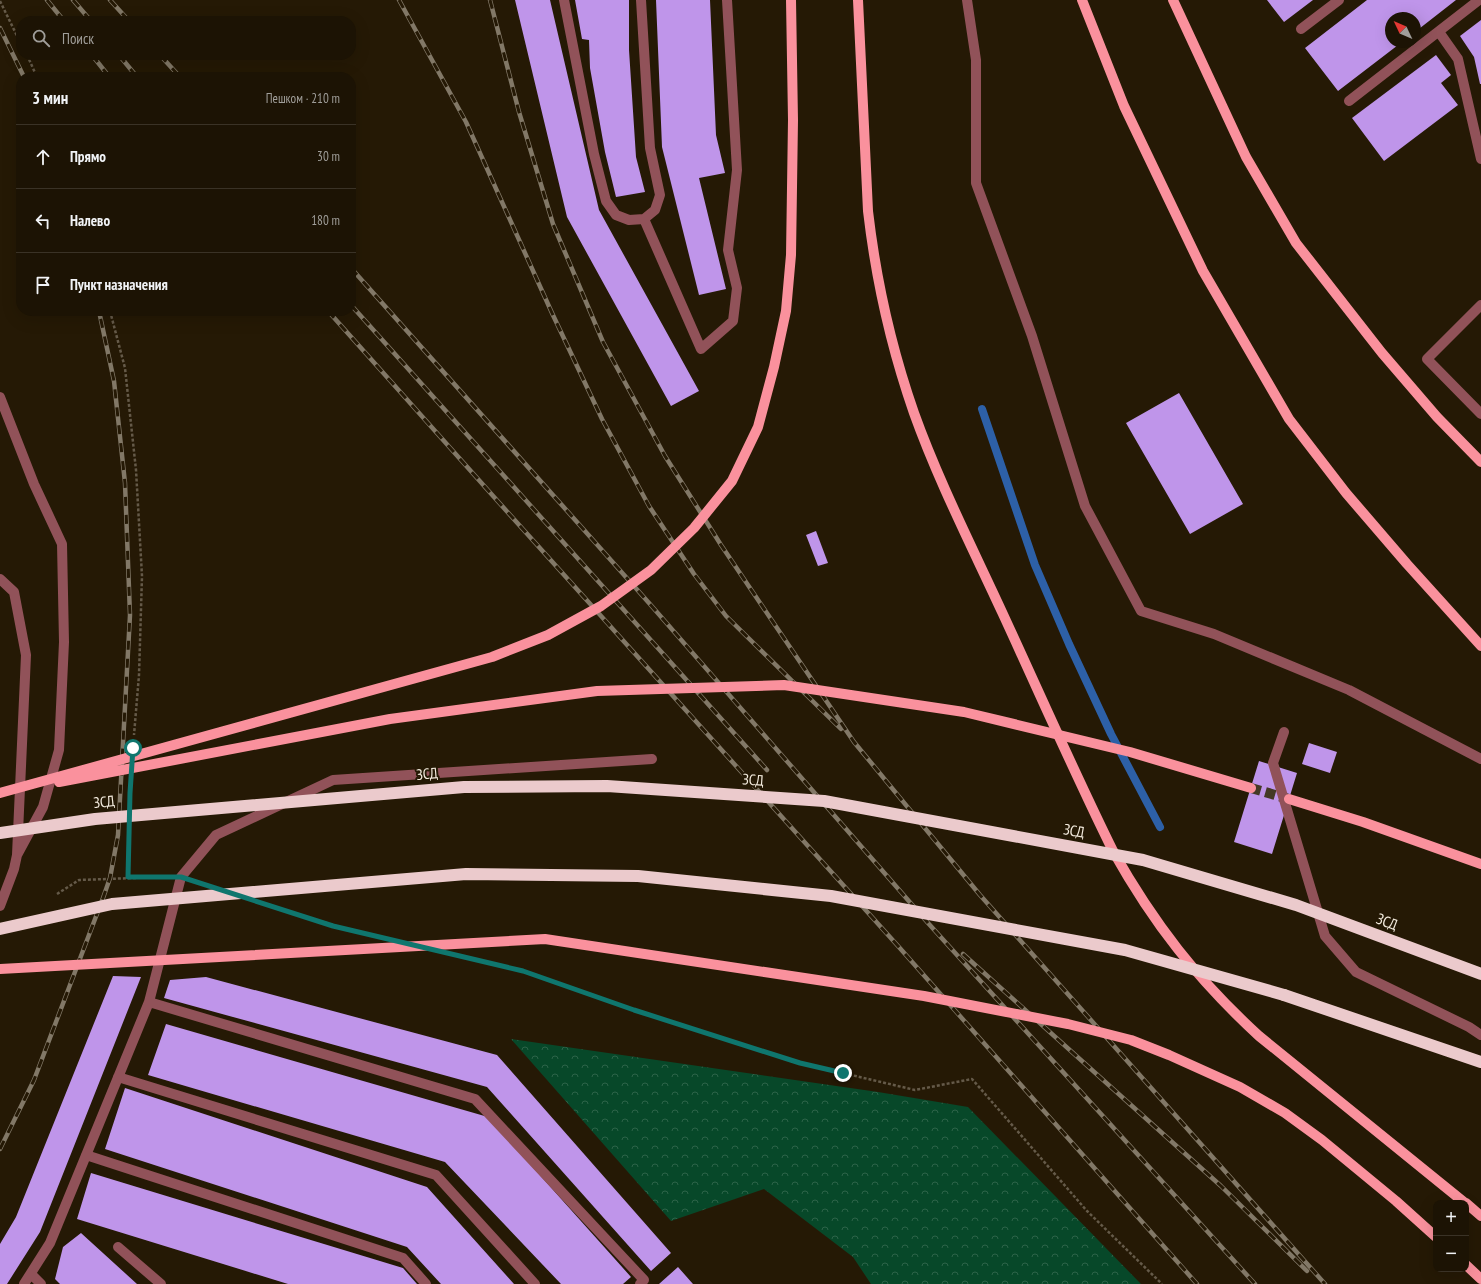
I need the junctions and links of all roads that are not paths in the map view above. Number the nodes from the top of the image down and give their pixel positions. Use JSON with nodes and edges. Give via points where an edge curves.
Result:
{"nodes":[{"id":1,"x":564,"y":0,"type":"edge"},
{"id":2,"x":641,"y":0,"type":"edge"},
{"id":3,"x":727,"y":0,"type":"edge"},
{"id":4,"x":791,"y":0,"type":"edge"},
{"id":5,"x":858,"y":0,"type":"edge"},
{"id":6,"x":967,"y":0,"type":"edge"},
{"id":7,"x":1082,"y":0,"type":"edge"},
{"id":8,"x":1174,"y":0,"type":"edge"},
{"id":9,"x":1339,"y":0,"type":"edge"},
{"id":10,"x":1479,"y":0,"type":"edge"},
{"id":11,"x":1301,"y":29,"type":"dead end"},
{"id":12,"x":1439,"y":32,"type":"junction"},
{"id":13,"x":1349,"y":101,"type":"dead end"},
{"id":14,"x":1481,"y":159,"type":"edge"},
{"id":15,"x":644,"y":219,"type":"junction"},
{"id":16,"x":1481,"y":305,"type":"edge"},
{"id":17,"x":0,"y":397,"type":"edge"},
{"id":18,"x":1481,"y":414,"type":"edge"},
{"id":19,"x":1481,"y":462,"type":"edge"},
{"id":20,"x":0,"y":579,"type":"edge"},
{"id":21,"x":1481,"y":646,"type":"edge"},
{"id":22,"x":1284,"y":732,"type":"dead end"},
{"id":23,"x":1481,"y":758,"type":"edge"},
{"id":24,"x":652,"y":759,"type":"dead end"},
{"id":25,"x":1251,"y":788,"type":"tunnel mouth"},
{"id":26,"x":0,"y":793,"type":"edge"},
{"id":27,"x":1289,"y":799,"type":"tunnel mouth"},
{"id":28,"x":0,"y":833,"type":"edge"},
{"id":29,"x":17,"y":855,"type":"junction"},
{"id":30,"x":1481,"y":864,"type":"edge"},
{"id":31,"x":0,"y":906,"type":"edge"},
{"id":32,"x":0,"y":929,"type":"edge"},
{"id":33,"x":0,"y":969,"type":"edge"},
{"id":34,"x":1481,"y":974,"type":"edge"},
{"id":35,"x":149,"y":1002,"type":"junction"},
{"id":36,"x":1481,"y":1035,"type":"edge"},
{"id":37,"x":1481,"y":1062,"type":"edge"},
{"id":38,"x":118,"y":1077,"type":"junction"},
{"id":39,"x":86,"y":1155,"type":"junction"},
{"id":40,"x":1462,"y":1200,"type":"edge"},
{"id":41,"x":1469,"y":1206,"type":"edge"},
{"id":42,"x":1481,"y":1216,"type":"edge"},
{"id":43,"x":1435,"y":1236,"type":"edge"},
{"id":44,"x":118,"y":1248,"type":"dead end"},
{"id":45,"x":1469,"y":1268,"type":"edge"},
{"id":46,"x":30,"y":1274,"type":"junction"},
{"id":47,"x":1481,"y":1279,"type":"edge"},
{"id":48,"x":24,"y":1284,"type":"edge"},
{"id":49,"x":41,"y":1284,"type":"edge"},
{"id":50,"x":160,"y":1284,"type":"edge"},
{"id":51,"x":426,"y":1284,"type":"edge"},
{"id":52,"x":535,"y":1284,"type":"edge"},
{"id":53,"x":640,"y":1284,"type":"edge"}],
"edges":[{"from":1,"to":15,"type":"street","via":[[594,154],[606,201],[616,215],[629,220]]},
{"from":2,"to":15,"type":"street","via":[[650,148],[660,195],[655,210]]},
{"from":3,"to":15,"type":"street","via":[[737,170],[728,250],[737,288],[733,321],[701,348]]},
{"from":4,"to":26,"type":"main road","bridge":true,"via":[[793,174],[791,255],[786,311],[758,427],[732,481],[694,528],[651,570],[602,606],[548,635],[499,654]]},
{"from":5,"to":40,"type":"main road","via":[[868,211],[872,245],[885,314],[903,381],[941,478],[1113,851],[1167,937],[1234,1013]]},
{"from":6,"to":23,"type":"street","via":[[976,60],[976,183],[1032,336],[1085,506],[1141,611],[1214,634],[1349,690]]},
{"from":7,"to":21,"type":"main road","via":[[1124,106],[1202,272],[1289,419],[1351,499]]},
{"from":8,"to":19,"type":"main road","via":[[1246,157],[1296,243],[1382,353],[1437,417]]},
{"from":9,"to":11,"type":"street"},
{"from":10,"to":12,"type":"street"},
{"from":12,"to":13,"type":"street"},
{"from":12,"to":14,"type":"street","via":[[1458,59]]},
{"from":16,"to":18,"type":"street","via":[[1427,359]]},
{"from":17,"to":29,"type":"street","via":[[34,484],[62,544],[64,642],[58,750],[43,807]]},
{"from":20,"to":29,"type":"street","via":[[14,592],[26,655]]},
{"from":22,"to":36,"type":"street","via":[[1273,763],[1325,936],[1356,972]]},
{"from":24,"to":35,"type":"street","via":[[333,780],[216,835],[181,877]]},
{"from":25,"to":26,"type":"main road","bridge":true,"via":[[1130,752],[964,712],[784,685],[597,691],[390,719]]},
{"from":27,"to":30,"type":"main road"},
{"from":28,"to":34,"type":"highway","name":"ЗСД","bridge":true,"via":[[95,819],[464,787],[607,786],[824,801],[1143,860],[1296,905]]},
{"from":29,"to":31,"type":"street"},
{"from":32,"to":37,"type":"highway","bridge":true,"via":[[112,904],[466,874],[638,876],[831,896],[1125,950],[1284,995]]},
{"from":33,"to":43,"type":"main road","bridge":true,"via":[[545,939],[924,996],[1068,1024],[1131,1040],[1240,1087],[1285,1113],[1322,1140]]},
{"from":35,"to":38,"type":"street"},
{"from":35,"to":53,"type":"street","via":[[475,1099],[644,1280]]},
{"from":38,"to":39,"type":"street"},
{"from":38,"to":52,"type":"street","via":[[436,1175]]},
{"from":39,"to":46,"type":"street","via":[[50,1244]]},
{"from":39,"to":51,"type":"street","via":[[403,1258]]},
{"from":41,"to":42,"type":"main road"},
{"from":44,"to":50,"type":"street"},
{"from":45,"to":47,"type":"main road"},
{"from":46,"to":48,"type":"street"},
{"from":46,"to":49,"type":"street"}]}
